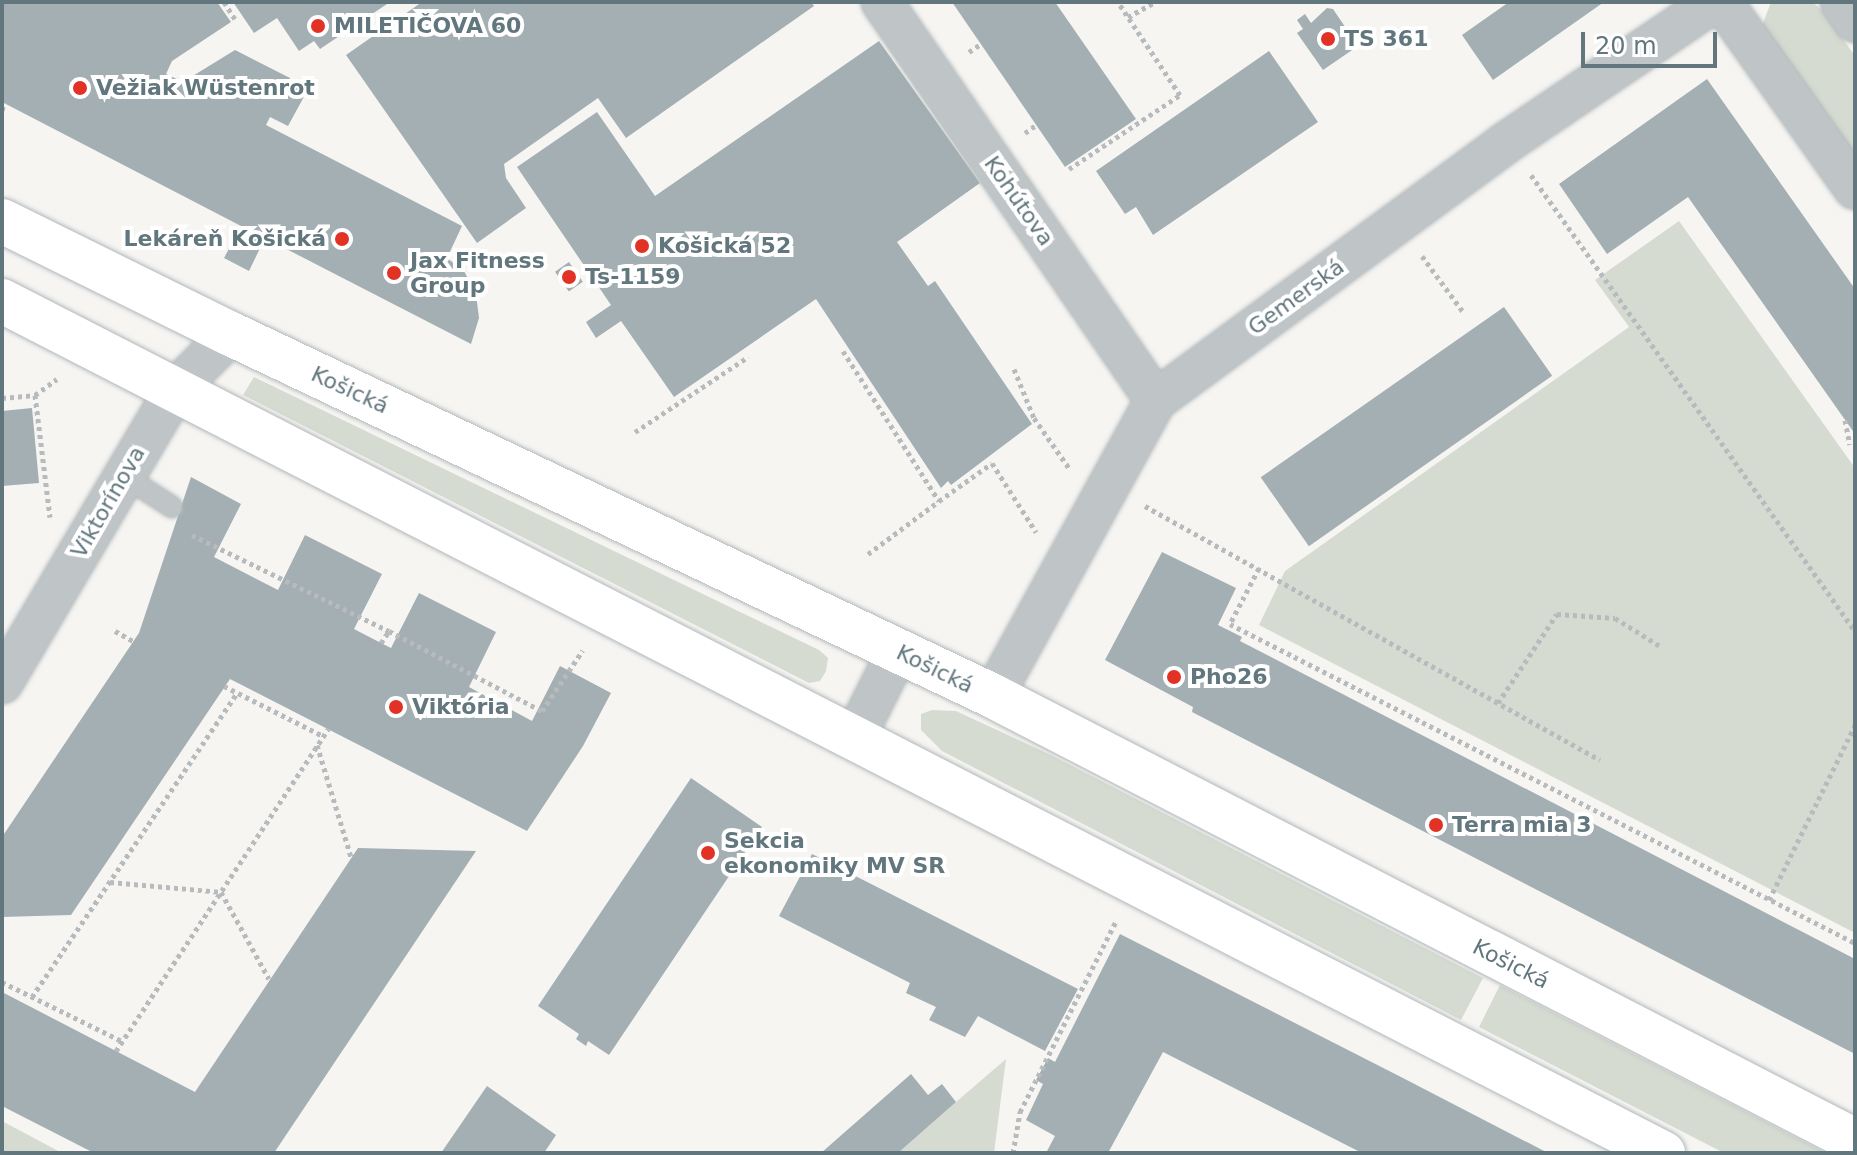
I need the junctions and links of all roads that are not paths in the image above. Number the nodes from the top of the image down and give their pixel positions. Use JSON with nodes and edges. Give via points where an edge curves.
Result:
{"nodes":[{"id":1,"x":882,"y":2,"type":"edge"},
{"id":2,"x":1714,"y":2,"type":"edge"},
{"id":3,"x":1722,"y":2,"type":"edge"},
{"id":4,"x":1841,"y":2,"type":"edge"},
{"id":5,"x":1855,"y":22,"type":"edge"},
{"id":6,"x":1855,"y":189,"type":"edge"},
{"id":7,"x":2,"y":221,"type":"edge"},
{"id":8,"x":2,"y":301,"type":"edge"},
{"id":9,"x":231,"y":334,"type":"junction"},
{"id":10,"x":175,"y":390,"type":"junction"},
{"id":11,"x":1156,"y":400,"type":"junction"},
{"id":12,"x":124,"y":476,"type":"junction"},
{"id":13,"x":172,"y":507,"type":"dead end"},
{"id":14,"x":898,"y":651,"type":"junction"},
{"id":15,"x":2,"y":683,"type":"edge"},
{"id":16,"x":993,"y":696,"type":"junction"},
{"id":17,"x":854,"y":739,"type":"junction"},
{"id":18,"x":1855,"y":1141,"type":"edge"},
{"id":19,"x":1663,"y":1153,"type":"edge"}],
"edges":[{"from":1,"to":11,"type":"street","name":"Kohútova"},
{"from":2,"to":11,"type":"street","name":"Gemerská","via":[[1504,144]]},
{"from":3,"to":6,"type":"street"},
{"from":4,"to":5,"type":"street"},
{"from":7,"to":9,"type":"street","name":"Košická"},
{"from":8,"to":10,"type":"street"},
{"from":9,"to":10,"type":"street","name":"Viktorínova"},
{"from":9,"to":14,"type":"street","name":"Košická"},
{"from":10,"to":12,"type":"street","name":"Viktorínova"},
{"from":10,"to":17,"type":"street"},
{"from":11,"to":16,"type":"street","name":"Gemerská"},
{"from":12,"to":13,"type":"lane"},
{"from":12,"to":15,"type":"street","name":"Viktorínova"},
{"from":14,"to":16,"type":"street","name":"Košická"},
{"from":14,"to":17,"type":"street"},
{"from":16,"to":18,"type":"street","name":"Košická"},
{"from":17,"to":19,"type":"street"}]}
